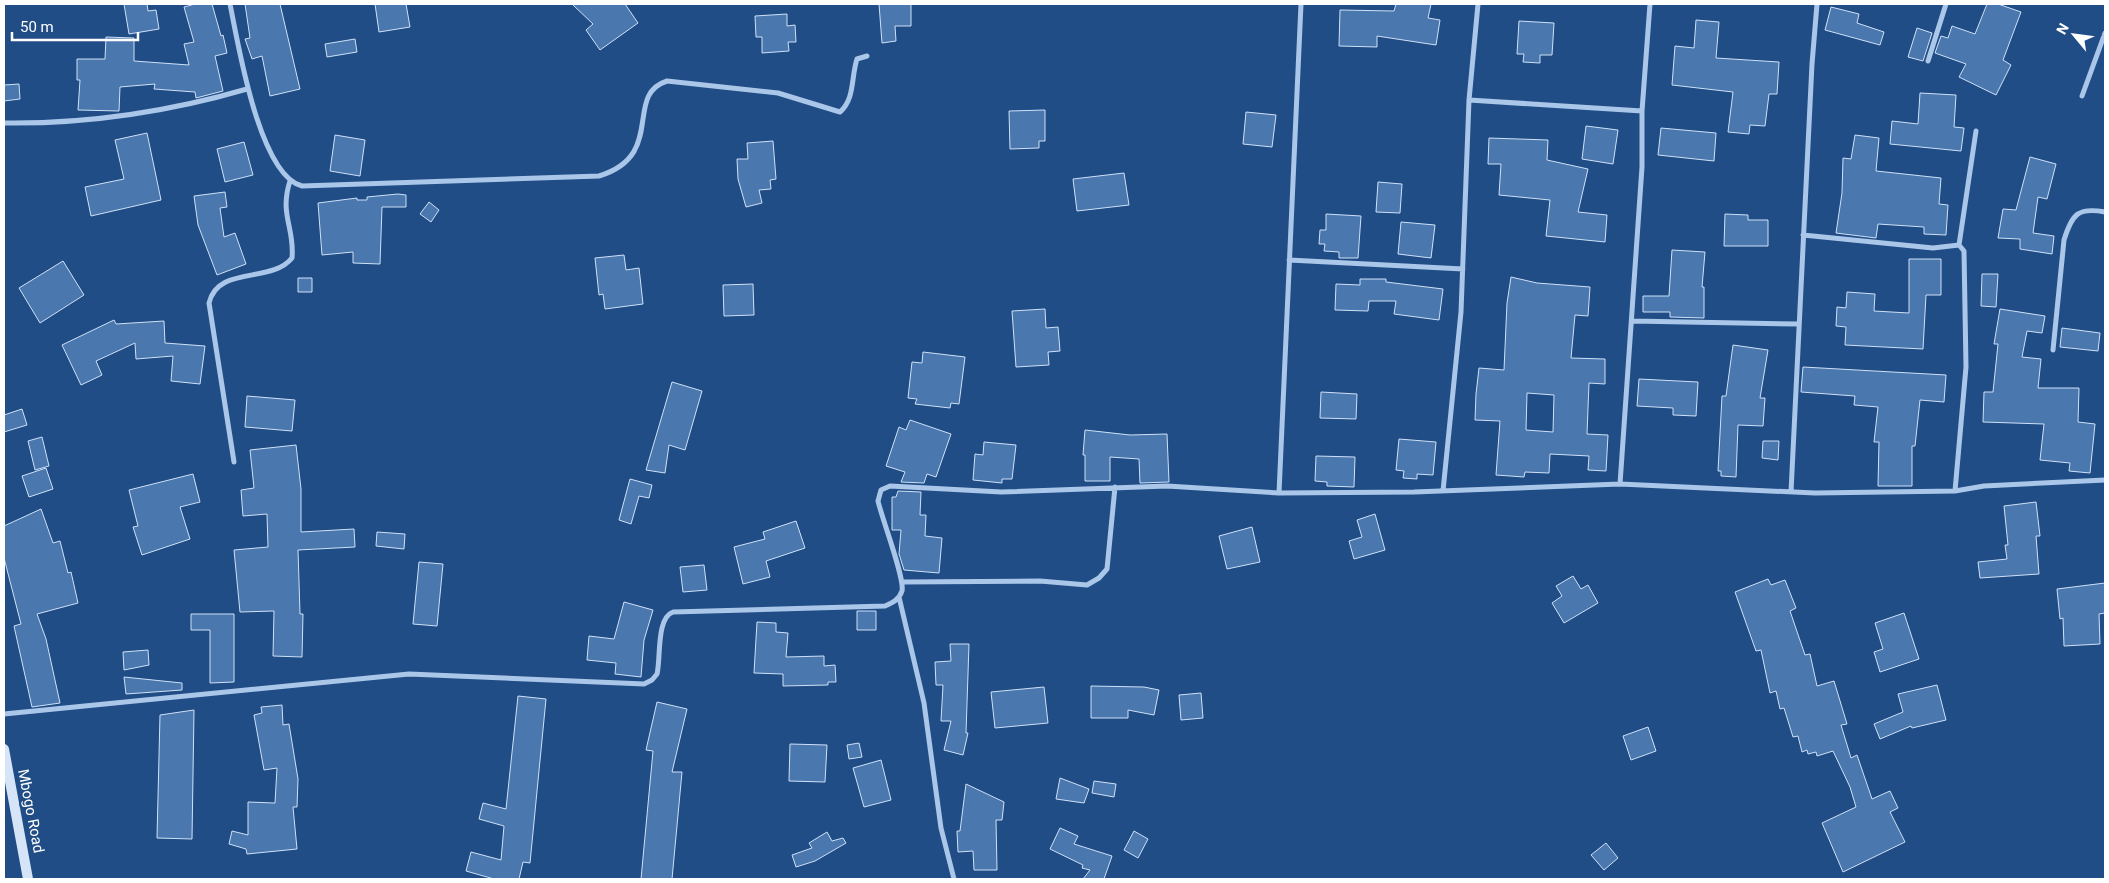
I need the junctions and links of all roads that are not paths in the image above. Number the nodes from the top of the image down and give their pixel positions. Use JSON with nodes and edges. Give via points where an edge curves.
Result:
{"nodes":[{"id":1,"x":230,"y":4,"type":"edge"},
{"id":2,"x":1301,"y":4,"type":"edge"},
{"id":3,"x":1478,"y":4,"type":"edge"},
{"id":4,"x":1650,"y":4,"type":"edge"},
{"id":5,"x":1817,"y":4,"type":"edge"},
{"id":6,"x":1946,"y":4,"type":"edge"},
{"id":7,"x":2105,"y":32,"type":"edge"},
{"id":8,"x":867,"y":56,"type":"dead end"},
{"id":9,"x":1928,"y":61,"type":"dead end"},
{"id":10,"x":247,"y":89,"type":"junction"},
{"id":11,"x":2082,"y":96,"type":"dead end"},
{"id":12,"x":1469,"y":100,"type":"junction"},
{"id":13,"x":1642,"y":111,"type":"junction"},
{"id":14,"x":4,"y":123,"type":"edge"},
{"id":15,"x":1976,"y":131,"type":"dead end"},
{"id":16,"x":290,"y":181,"type":"junction"},
{"id":17,"x":2105,"y":212,"type":"edge"},
{"id":18,"x":1803,"y":235,"type":"junction"},
{"id":19,"x":1960,"y":245,"type":"junction"},
{"id":20,"x":1289,"y":260,"type":"junction"},
{"id":21,"x":1463,"y":269,"type":"junction"},
{"id":22,"x":1632,"y":321,"type":"junction"},
{"id":23,"x":1798,"y":324,"type":"junction"},
{"id":24,"x":2053,"y":350,"type":"dead end"},
{"id":25,"x":234,"y":462,"type":"dead end"},
{"id":26,"x":2105,"y":480,"type":"edge"},
{"id":27,"x":1620,"y":484,"type":"junction"},
{"id":28,"x":1115,"y":487,"type":"junction"},
{"id":29,"x":1443,"y":491,"type":"junction"},
{"id":30,"x":1955,"y":491,"type":"junction"},
{"id":31,"x":1791,"y":492,"type":"junction"},
{"id":32,"x":1279,"y":493,"type":"junction"},
{"id":33,"x":902,"y":582,"type":"junction"},
{"id":34,"x":899,"y":598,"type":"junction"},
{"id":35,"x":4,"y":714,"type":"edge"},
{"id":36,"x":4,"y":749,"type":"edge"},
{"id":37,"x":28,"y":879,"type":"edge"},
{"id":38,"x":954,"y":879,"type":"edge"}],
"edges":[{"from":1,"to":10,"type":"street"},
{"from":2,"to":20,"type":"street"},
{"from":3,"to":12,"type":"street"},
{"from":4,"to":13,"type":"street"},
{"from":5,"to":18,"type":"street"},
{"from":6,"to":9,"type":"street"},
{"from":7,"to":11,"type":"street"},
{"from":8,"to":16,"type":"street","via":[[857,60],[850,97],[840,112],[778,94],[667,81],[657,84],[645,101],[644,121],[631,158],[613,172],[599,176],[311,186]]},
{"from":10,"to":14,"type":"street","via":[[176,107],[123,115]]},
{"from":10,"to":16,"type":"street","via":[[272,154]]},
{"from":12,"to":13,"type":"street"},
{"from":12,"to":21,"type":"street"},
{"from":13,"to":22,"type":"street","via":[[1642,167]]},
{"from":15,"to":19,"type":"street"},
{"from":16,"to":25,"type":"street","via":[[284,203],[292,258],[280,268],[224,282],[211,294],[209,303]]},
{"from":17,"to":24,"type":"street","via":[[2089,209],[2076,214],[2068,226]]},
{"from":18,"to":19,"type":"street","via":[[1933,248]]},
{"from":18,"to":23,"type":"street"},
{"from":19,"to":30,"type":"street","via":[[1964,251],[1966,368]]},
{"from":20,"to":21,"type":"street"},
{"from":20,"to":32,"type":"street"},
{"from":21,"to":29,"type":"street"},
{"from":22,"to":23,"type":"street"},
{"from":22,"to":27,"type":"street"},
{"from":23,"to":31,"type":"street"},
{"from":26,"to":30,"type":"street","via":[[1984,486]]},
{"from":27,"to":29,"type":"street"},
{"from":27,"to":31,"type":"street"},
{"from":28,"to":32,"type":"street","via":[[1167,486]]},
{"from":28,"to":33,"type":"street","via":[[1107,568],[1087,585],[1040,581]]},
{"from":28,"to":33,"type":"street","via":[[1001,492],[885,487],[878,501]]},
{"from":29,"to":32,"type":"street"},
{"from":30,"to":31,"type":"street"},
{"from":33,"to":34,"type":"street"},
{"from":34,"to":35,"type":"street","via":[[885,606],[673,612],[662,623],[658,674],[644,684],[409,674]]},
{"from":34,"to":38,"type":"street","via":[[924,703],[941,828]]},
{"from":36,"to":37,"type":"main road","name":"Mbogo Road"}]}
